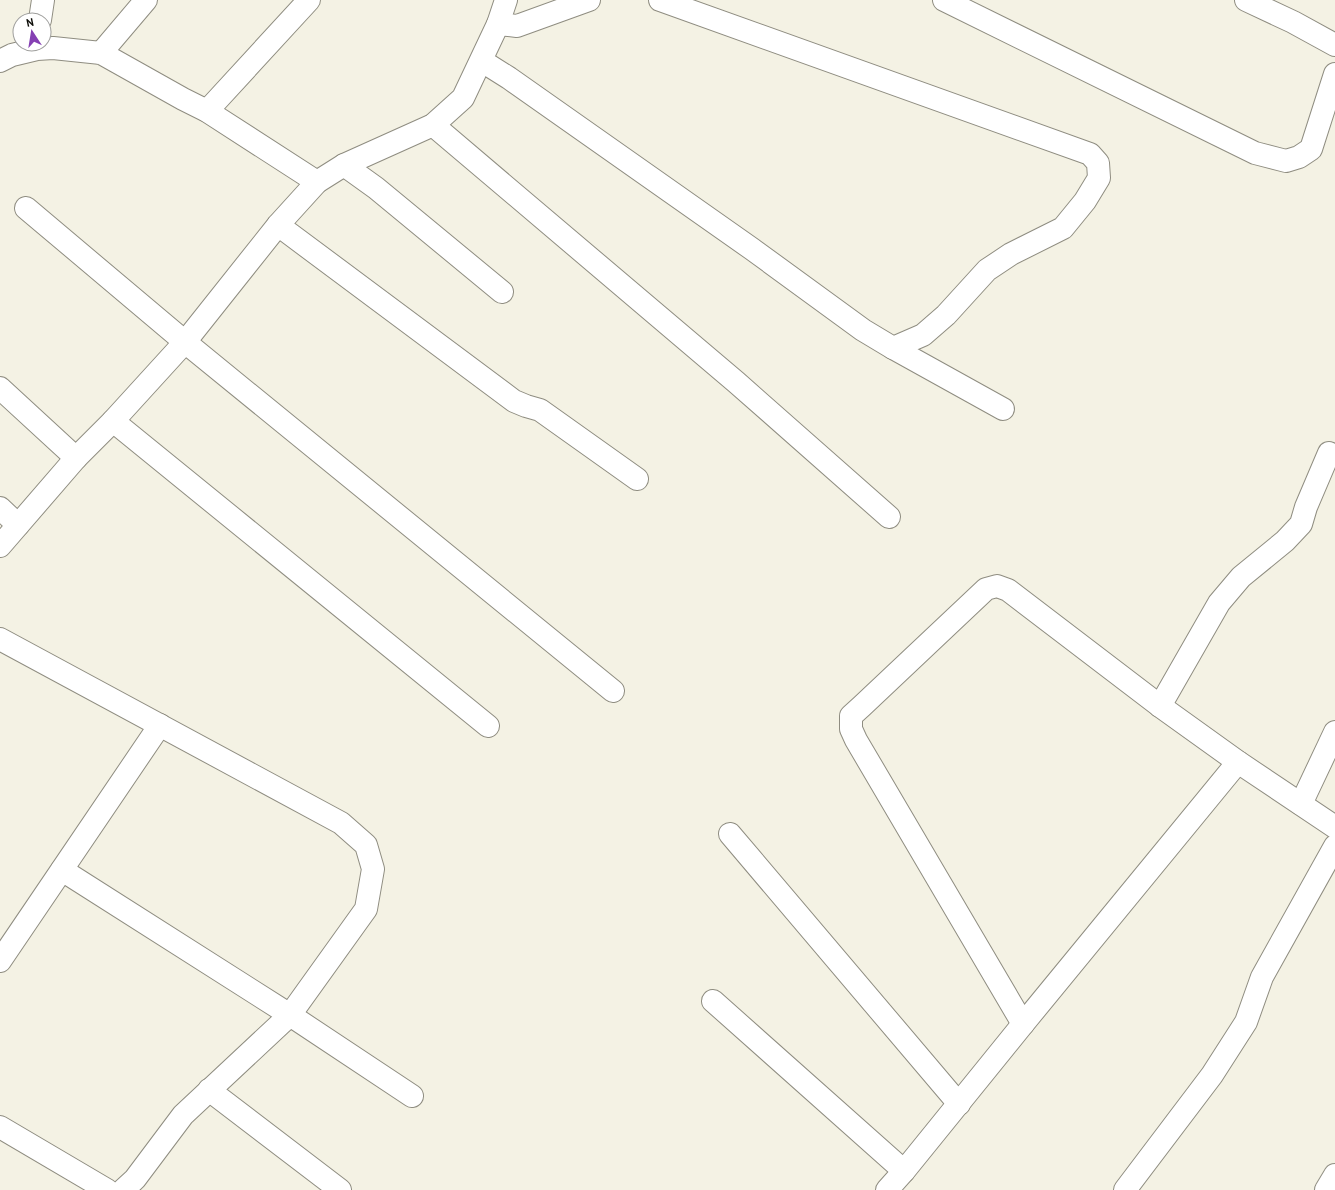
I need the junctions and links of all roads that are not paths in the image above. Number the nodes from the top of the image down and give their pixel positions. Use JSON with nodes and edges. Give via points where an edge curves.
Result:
{"nodes":[{"id":1,"x":43,"y":0,"type":"edge"},
{"id":2,"x":146,"y":0,"type":"edge"},
{"id":3,"x":309,"y":0,"type":"edge"},
{"id":4,"x":506,"y":0,"type":"edge"},
{"id":5,"x":589,"y":0,"type":"edge"},
{"id":6,"x":660,"y":0,"type":"edge"},
{"id":7,"x":944,"y":0,"type":"edge"},
{"id":8,"x":1246,"y":0,"type":"edge"},
{"id":9,"x":41,"y":12,"type":"edge"},
{"id":10,"x":498,"y":24,"type":"junction"},
{"id":11,"x":1335,"y":45,"type":"edge"},
{"id":12,"x":52,"y":48,"type":"edge"},
{"id":13,"x":101,"y":53,"type":"junction"},
{"id":14,"x":482,"y":62,"type":"junction"},
{"id":15,"x":1335,"y":74,"type":"edge"},
{"id":16,"x":207,"y":111,"type":"junction"},
{"id":17,"x":433,"y":125,"type":"junction"},
{"id":18,"x":344,"y":165,"type":"junction"},
{"id":19,"x":317,"y":182,"type":"junction"},
{"id":20,"x":26,"y":208,"type":"dead end"},
{"id":21,"x":278,"y":225,"type":"junction"},
{"id":22,"x":502,"y":292,"type":"dead end"},
{"id":23,"x":185,"y":342,"type":"junction"},
{"id":24,"x":893,"y":348,"type":"junction"},
{"id":25,"x":0,"y":388,"type":"edge"},
{"id":26,"x":1003,"y":409,"type":"dead end"},
{"id":27,"x":113,"y":421,"type":"junction"},
{"id":28,"x":1329,"y":453,"type":"dead end"},
{"id":29,"x":76,"y":458,"type":"junction"},
{"id":30,"x":637,"y":479,"type":"dead end"},
{"id":31,"x":0,"y":508,"type":"edge"},
{"id":32,"x":889,"y":517,"type":"dead end"},
{"id":33,"x":18,"y":525,"type":"junction"},
{"id":34,"x":0,"y":546,"type":"edge"},
{"id":35,"x":0,"y":639,"type":"edge"},
{"id":36,"x":613,"y":691,"type":"dead end"},
{"id":37,"x":1160,"y":706,"type":"junction"},
{"id":38,"x":160,"y":725,"type":"junction"},
{"id":39,"x":488,"y":726,"type":"dead end"},
{"id":40,"x":1335,"y":732,"type":"edge"},
{"id":41,"x":1238,"y":762,"type":"junction"},
{"id":42,"x":1301,"y":804,"type":"junction"},
{"id":43,"x":1335,"y":827,"type":"edge"},
{"id":44,"x":730,"y":834,"type":"dead end"},
{"id":45,"x":1335,"y":846,"type":"edge"},
{"id":46,"x":62,"y":870,"type":"junction"},
{"id":47,"x":0,"y":961,"type":"edge"},
{"id":48,"x":713,"y":1001,"type":"dead end"},
{"id":49,"x":290,"y":1015,"type":"junction"},
{"id":50,"x":1023,"y":1024,"type":"junction"},
{"id":51,"x":209,"y":1090,"type":"junction"},
{"id":52,"x":412,"y":1096,"type":"dead end"},
{"id":53,"x":959,"y":1104,"type":"junction"},
{"id":54,"x":0,"y":1127,"type":"edge"},
{"id":55,"x":904,"y":1171,"type":"junction"},
{"id":56,"x":1335,"y":1175,"type":"edge"},
{"id":57,"x":107,"y":1190,"type":"edge"},
{"id":58,"x":123,"y":1190,"type":"edge"},
{"id":59,"x":340,"y":1190,"type":"edge"},
{"id":60,"x":887,"y":1190,"type":"edge"},
{"id":61,"x":1125,"y":1190,"type":"edge"},
{"id":62,"x":1326,"y":1190,"type":"edge"}],
"edges":[{"from":1,"to":9,"type":"street"},
{"from":2,"to":13,"type":"street"},
{"from":3,"to":16,"type":"street"},
{"from":4,"to":10,"type":"street"},
{"from":5,"to":10,"type":"street","via":[[517,26]]},
{"from":6,"to":24,"type":"street","via":[[1090,154],[1098,163],[1099,178],[1085,201],[1063,228],[1011,254],[987,270],[946,315],[923,335]]},
{"from":7,"to":15,"type":"street","via":[[1255,153],[1286,161],[1299,157],[1311,149]]},
{"from":8,"to":11,"type":"street"},
{"from":10,"to":14,"type":"street"},
{"from":12,"to":13,"type":"street"},
{"from":13,"to":16,"type":"street"},
{"from":14,"to":17,"type":"street","via":[[463,98]]},
{"from":14,"to":24,"type":"street","via":[[516,83],[752,249],[863,330]]},
{"from":16,"to":19,"type":"street"},
{"from":17,"to":18,"type":"street"},
{"from":17,"to":32,"type":"street","via":[[730,377]]},
{"from":18,"to":19,"type":"street"},
{"from":18,"to":22,"type":"street","via":[[376,188]]},
{"from":19,"to":21,"type":"street"},
{"from":20,"to":23,"type":"street"},
{"from":21,"to":23,"type":"street"},
{"from":21,"to":30,"type":"street","via":[[514,401],[540,410]]},
{"from":23,"to":27,"type":"street"},
{"from":23,"to":36,"type":"street"},
{"from":24,"to":26,"type":"street"},
{"from":25,"to":29,"type":"street"},
{"from":27,"to":29,"type":"street"},
{"from":27,"to":39,"type":"street"},
{"from":28,"to":37,"type":"street","via":[[1301,524],[1285,541],[1241,577],[1219,603]]},
{"from":29,"to":33,"type":"street"},
{"from":31,"to":33,"type":"street"},
{"from":33,"to":34,"type":"street"},
{"from":35,"to":38,"type":"street"},
{"from":37,"to":41,"type":"street"},
{"from":37,"to":50,"type":"street","via":[[1008,590],[997,586],[986,589],[851,716],[851,729],[856,740]]},
{"from":38,"to":46,"type":"street"},
{"from":38,"to":49,"type":"street","via":[[341,823],[366,845],[374,869],[366,909]]},
{"from":40,"to":42,"type":"street"},
{"from":41,"to":42,"type":"street"},
{"from":41,"to":50,"type":"street"},
{"from":42,"to":43,"type":"street"},
{"from":44,"to":53,"type":"street"},
{"from":45,"to":61,"type":"street","via":[[1262,977],[1246,1022],[1212,1075]]},
{"from":46,"to":47,"type":"street"},
{"from":46,"to":49,"type":"street"},
{"from":48,"to":55,"type":"street"},
{"from":49,"to":51,"type":"street"},
{"from":49,"to":52,"type":"street"},
{"from":50,"to":53,"type":"street"},
{"from":51,"to":58,"type":"street","via":[[183,1115],[135,1179]]},
{"from":51,"to":59,"type":"street"},
{"from":53,"to":55,"type":"street"},
{"from":54,"to":57,"type":"street"},
{"from":55,"to":60,"type":"street"},
{"from":56,"to":62,"type":"street"}]}
